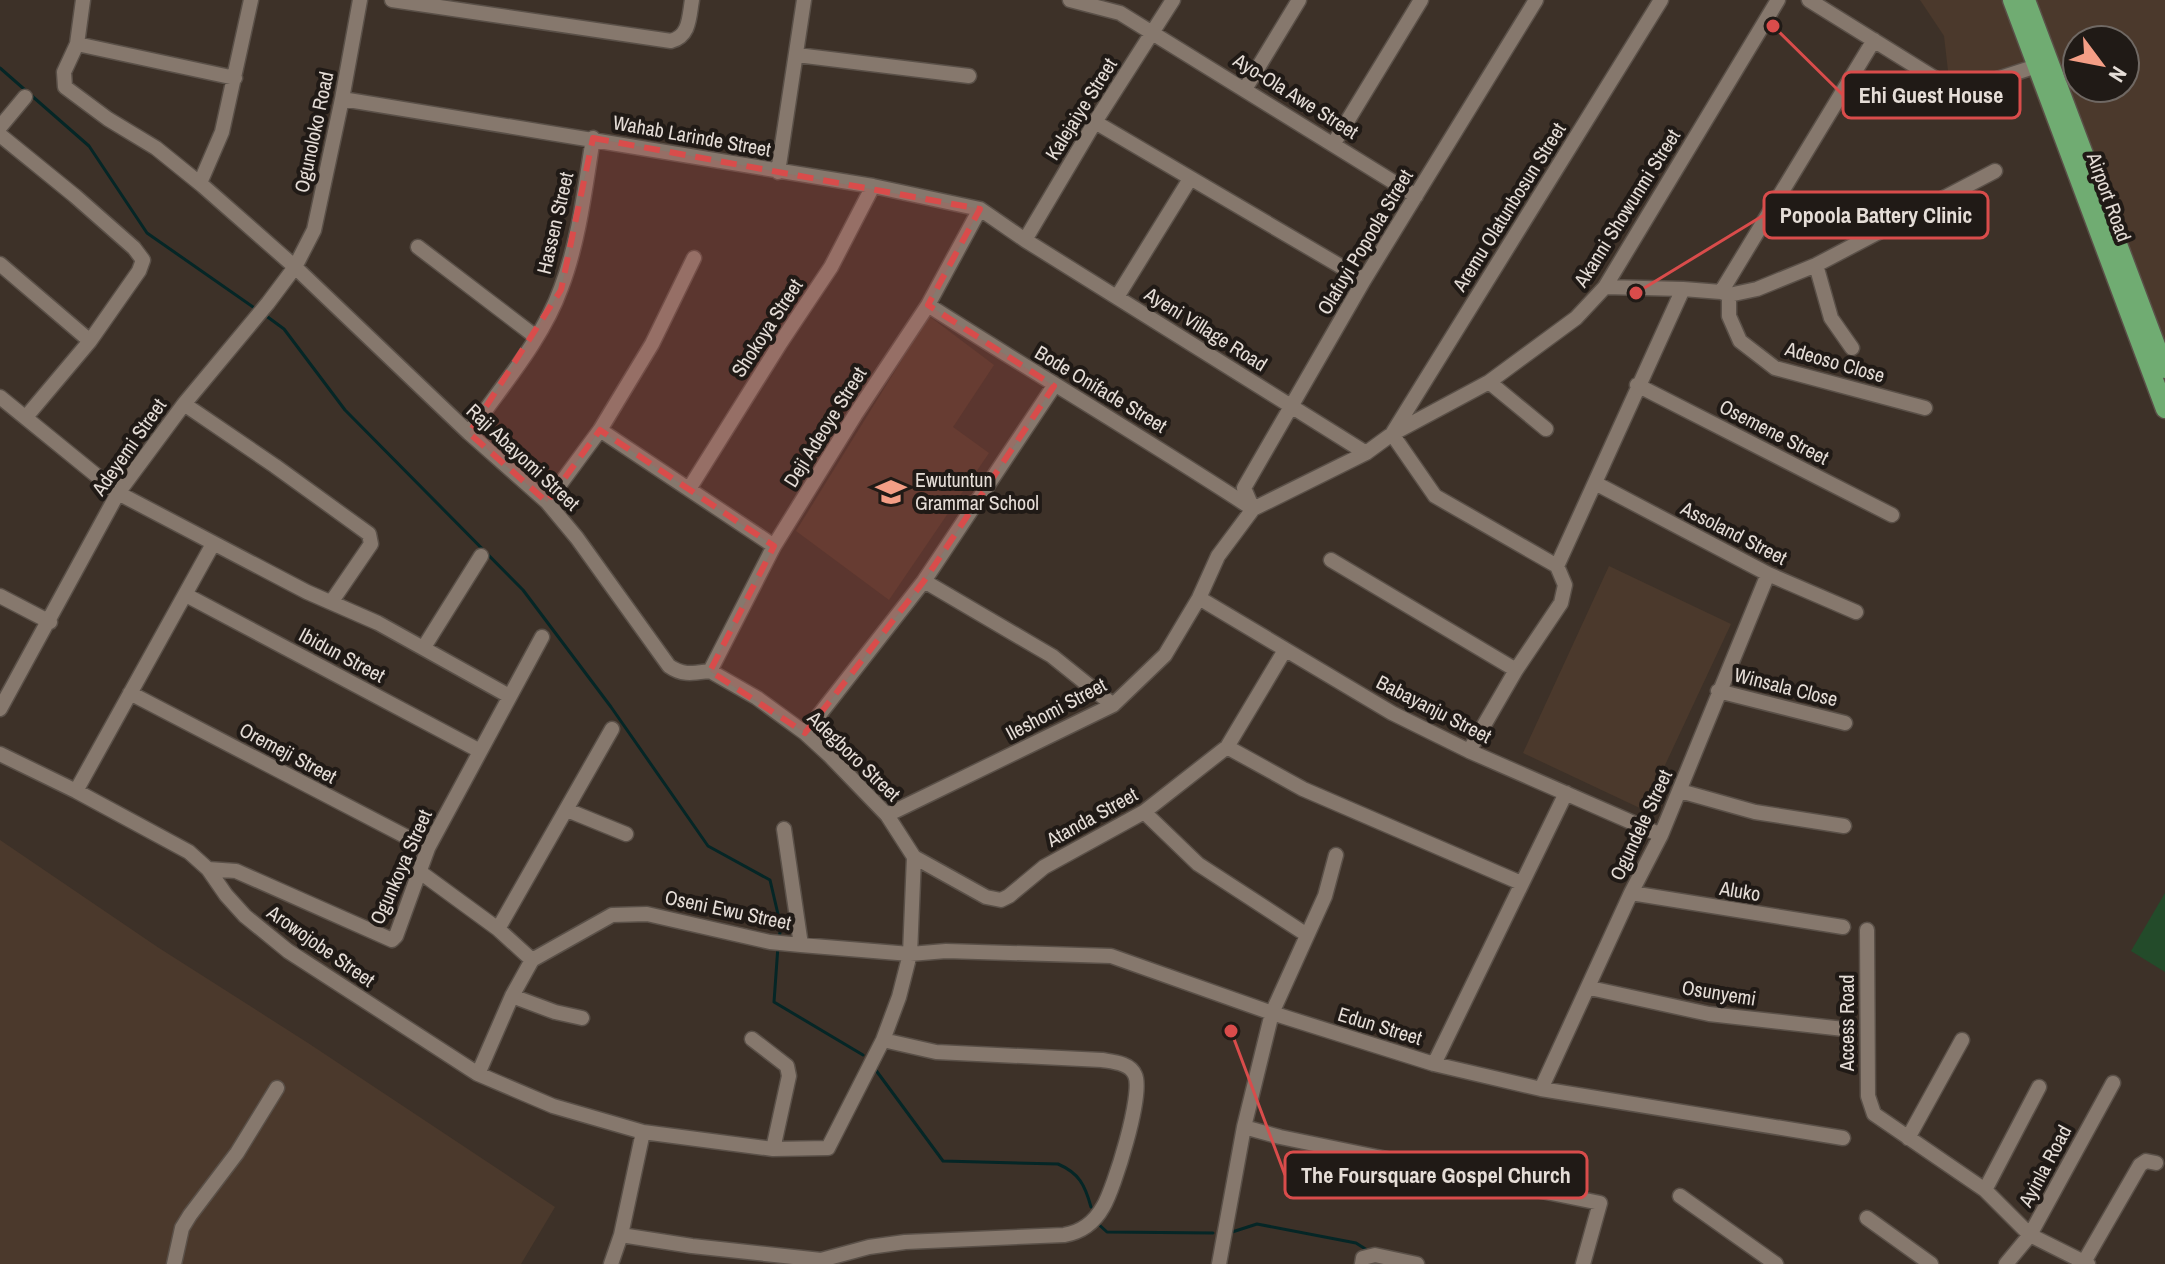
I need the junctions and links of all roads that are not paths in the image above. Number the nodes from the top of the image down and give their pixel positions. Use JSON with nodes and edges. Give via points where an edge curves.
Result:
{"nodes":[{"id":1,"x":83,"y":0,"type":"edge"},
{"id":2,"x":251,"y":0,"type":"edge"},
{"id":3,"x":360,"y":0,"type":"edge"},
{"id":4,"x":392,"y":0,"type":"edge"},
{"id":5,"x":692,"y":0,"type":"edge"},
{"id":6,"x":804,"y":0,"type":"edge"},
{"id":7,"x":1070,"y":0,"type":"edge"},
{"id":8,"x":1173,"y":0,"type":"edge"},
{"id":9,"x":1299,"y":0,"type":"edge"},
{"id":10,"x":1421,"y":0,"type":"edge"},
{"id":11,"x":1536,"y":0,"type":"edge"},
{"id":12,"x":1661,"y":0,"type":"edge"},
{"id":13,"x":1778,"y":0,"type":"edge"},
{"id":14,"x":1809,"y":0,"type":"edge"},
{"id":15,"x":2012,"y":0,"type":"edge"},
{"id":16,"x":2026,"y":0,"type":"edge"},
{"id":17,"x":1121,"y":6,"type":"edge"},
{"id":18,"x":1154,"y":32,"type":"junction"},
{"id":19,"x":1874,"y":40,"type":"junction"},
{"id":20,"x":77,"y":44,"type":"junction"},
{"id":21,"x":797,"y":55,"type":"junction"},
{"id":22,"x":2037,"y":66,"type":"junction"},
{"id":23,"x":969,"y":76,"type":"dead end"},
{"id":24,"x":235,"y":78,"type":"junction"},
{"id":25,"x":1245,"y":89,"type":"junction"},
{"id":26,"x":25,"y":97,"type":"dead end"},
{"id":27,"x":342,"y":99,"type":"junction"},
{"id":28,"x":1095,"y":122,"type":"junction"},
{"id":29,"x":0,"y":127,"type":"edge"},
{"id":30,"x":0,"y":135,"type":"edge"},
{"id":31,"x":593,"y":138,"type":"junction"},
{"id":32,"x":1334,"y":143,"type":"junction"},
{"id":33,"x":1995,"y":171,"type":"dead end"},
{"id":34,"x":778,"y":172,"type":"junction"},
{"id":35,"x":1190,"y":179,"type":"junction"},
{"id":36,"x":200,"y":183,"type":"junction"},
{"id":37,"x":873,"y":186,"type":"junction"},
{"id":38,"x":1416,"y":196,"type":"junction"},
{"id":39,"x":980,"y":209,"type":"junction"},
{"id":40,"x":1025,"y":240,"type":"junction"},
{"id":41,"x":418,"y":247,"type":"dead end"},
{"id":42,"x":694,"y":258,"type":"dead end"},
{"id":43,"x":0,"y":264,"type":"edge"},
{"id":44,"x":1816,"y":265,"type":"junction"},
{"id":45,"x":295,"y":267,"type":"junction"},
{"id":46,"x":1364,"y":280,"type":"junction"},
{"id":47,"x":1605,"y":287,"type":"junction"},
{"id":48,"x":1683,"y":289,"type":"junction"},
{"id":49,"x":1725,"y":294,"type":"junction"},
{"id":50,"x":1117,"y":297,"type":"junction"},
{"id":51,"x":928,"y":305,"type":"junction"},
{"id":52,"x":536,"y":337,"type":"junction"},
{"id":53,"x":90,"y":341,"type":"junction"},
{"id":54,"x":1852,"y":348,"type":"dead end"},
{"id":55,"x":2165,"y":369,"type":"edge"},
{"id":56,"x":1489,"y":382,"type":"junction"},
{"id":57,"x":1637,"y":385,"type":"junction"},
{"id":58,"x":1054,"y":386,"type":"junction"},
{"id":59,"x":0,"y":397,"type":"edge"},
{"id":60,"x":184,"y":404,"type":"junction"},
{"id":61,"x":1290,"y":405,"type":"junction"},
{"id":62,"x":1925,"y":408,"type":"dead end"},
{"id":63,"x":2165,"y":409,"type":"edge"},
{"id":64,"x":26,"y":417,"type":"junction"},
{"id":65,"x":1546,"y":429,"type":"dead end"},
{"id":66,"x":600,"y":430,"type":"junction"},
{"id":67,"x":469,"y":433,"type":"junction"},
{"id":68,"x":1392,"y":434,"type":"junction"},
{"id":69,"x":1366,"y":453,"type":"junction"},
{"id":70,"x":1597,"y":484,"type":"junction"},
{"id":71,"x":689,"y":489,"type":"junction"},
{"id":72,"x":118,"y":493,"type":"junction"},
{"id":73,"x":547,"y":502,"type":"junction"},
{"id":74,"x":1253,"y":509,"type":"junction"},
{"id":75,"x":1892,"y":515,"type":"dead end"},
{"id":76,"x":213,"y":544,"type":"junction"},
{"id":77,"x":774,"y":546,"type":"junction"},
{"id":78,"x":481,"y":556,"type":"dead end"},
{"id":79,"x":1331,"y":560,"type":"dead end"},
{"id":80,"x":1557,"y":566,"type":"junction"},
{"id":81,"x":1768,"y":574,"type":"junction"},
{"id":82,"x":924,"y":581,"type":"junction"},
{"id":83,"x":186,"y":595,"type":"junction"},
{"id":84,"x":0,"y":596,"type":"edge"},
{"id":85,"x":1199,"y":598,"type":"junction"},
{"id":86,"x":332,"y":601,"type":"junction"},
{"id":87,"x":1856,"y":612,"type":"dead end"},
{"id":88,"x":50,"y":622,"type":"junction"},
{"id":89,"x":542,"y":637,"type":"dead end"},
{"id":90,"x":424,"y":647,"type":"junction"},
{"id":91,"x":1285,"y":650,"type":"junction"},
{"id":92,"x":1516,"y":670,"type":"junction"},
{"id":93,"x":710,"y":671,"type":"junction"},
{"id":94,"x":1718,"y":691,"type":"junction"},
{"id":95,"x":130,"y":693,"type":"junction"},
{"id":96,"x":509,"y":696,"type":"junction"},
{"id":97,"x":1113,"y":705,"type":"junction"},
{"id":98,"x":0,"y":709,"type":"edge"},
{"id":99,"x":1845,"y":723,"type":"dead end"},
{"id":100,"x":612,"y":729,"type":"dead end"},
{"id":101,"x":805,"y":733,"type":"junction"},
{"id":102,"x":1227,"y":747,"type":"junction"},
{"id":103,"x":480,"y":751,"type":"junction"},
{"id":104,"x":1469,"y":751,"type":"junction"},
{"id":105,"x":0,"y":754,"type":"edge"},
{"id":106,"x":76,"y":791,"type":"junction"},
{"id":107,"x":1680,"y":791,"type":"junction"},
{"id":108,"x":1566,"y":793,"type":"junction"},
{"id":109,"x":567,"y":810,"type":"junction"},
{"id":110,"x":1144,"y":812,"type":"junction"},
{"id":111,"x":887,"y":815,"type":"junction"},
{"id":112,"x":1844,"y":826,"type":"dead end"},
{"id":113,"x":784,"y":829,"type":"dead end"},
{"id":114,"x":626,"y":834,"type":"dead end"},
{"id":115,"x":1661,"y":835,"type":"junction"},
{"id":116,"x":428,"y":848,"type":"junction"},
{"id":117,"x":1336,"y":855,"type":"dead end"},
{"id":118,"x":914,"y":857,"type":"junction"},
{"id":119,"x":208,"y":869,"type":"junction"},
{"id":120,"x":420,"y":872,"type":"junction"},
{"id":121,"x":1521,"y":883,"type":"junction"},
{"id":122,"x":1631,"y":893,"type":"junction"},
{"id":123,"x":1843,"y":927,"type":"dead end"},
{"id":124,"x":498,"y":929,"type":"junction"},
{"id":125,"x":1867,"y":930,"type":"dead end"},
{"id":126,"x":1307,"y":935,"type":"junction"},
{"id":127,"x":793,"y":945,"type":"junction"},
{"id":128,"x":910,"y":954,"type":"junction"},
{"id":129,"x":532,"y":960,"type":"junction"},
{"id":130,"x":1590,"y":988,"type":"junction"},
{"id":131,"x":512,"y":996,"type":"junction"},
{"id":132,"x":1272,"y":1013,"type":"junction"},
{"id":133,"x":582,"y":1018,"type":"dead end"},
{"id":134,"x":1844,"y":1029,"type":"dead end"},
{"id":135,"x":752,"y":1039,"type":"dead end"},
{"id":136,"x":883,"y":1040,"type":"junction"},
{"id":137,"x":1962,"y":1040,"type":"dead end"},
{"id":138,"x":1434,"y":1064,"type":"junction"},
{"id":139,"x":478,"y":1074,"type":"junction"},
{"id":140,"x":2113,"y":1083,"type":"dead end"},
{"id":141,"x":2039,"y":1087,"type":"dead end"},
{"id":142,"x":277,"y":1088,"type":"dead end"},
{"id":143,"x":1541,"y":1089,"type":"junction"},
{"id":144,"x":1244,"y":1127,"type":"junction"},
{"id":145,"x":643,"y":1132,"type":"junction"},
{"id":146,"x":1843,"y":1138,"type":"dead end"},
{"id":147,"x":1908,"y":1138,"type":"junction"},
{"id":148,"x":773,"y":1149,"type":"junction"},
{"id":149,"x":2156,"y":1163,"type":"dead end"},
{"id":150,"x":1985,"y":1190,"type":"junction"},
{"id":151,"x":1680,"y":1196,"type":"dead end"},
{"id":152,"x":1867,"y":1218,"type":"dead end"},
{"id":153,"x":621,"y":1235,"type":"junction"},
{"id":154,"x":2030,"y":1235,"type":"junction"},
{"id":155,"x":845,"y":1258,"type":"edge"},
{"id":156,"x":1365,"y":1260,"type":"edge"},
{"id":157,"x":2086,"y":1263,"type":"edge"},
{"id":158,"x":174,"y":1264,"type":"edge"},
{"id":159,"x":611,"y":1264,"type":"edge"},
{"id":160,"x":1219,"y":1264,"type":"edge"},
{"id":161,"x":1417,"y":1264,"type":"edge"},
{"id":162,"x":1583,"y":1264,"type":"edge"},
{"id":163,"x":1776,"y":1264,"type":"edge"},
{"id":164,"x":1931,"y":1264,"type":"edge"},
{"id":165,"x":2006,"y":1264,"type":"edge"}],
"edges":[{"from":1,"to":20,"type":"street"},
{"from":2,"to":24,"type":"street"},
{"from":3,"to":27,"type":"street","name":"Ogunoloko Road"},
{"from":4,"to":5,"type":"street","via":[[671,41],[686,30]]},
{"from":6,"to":21,"type":"street"},
{"from":7,"to":17,"type":"street","name":"Ayo-Ola Awe Street"},
{"from":8,"to":18,"type":"street","name":"Kalejaiye Street"},
{"from":9,"to":25,"type":"street"},
{"from":10,"to":32,"type":"street"},
{"from":11,"to":38,"type":"street","name":"Olafuyi Popoola Street"},
{"from":12,"to":68,"type":"street","name":"Aremu Olatunbosun Street"},
{"from":13,"to":47,"type":"street","name":"Akanni Showunmi Street"},
{"from":14,"to":19,"type":"street"},
{"from":15,"to":22,"type":"main road","name":"Airport Road"},
{"from":16,"to":55,"type":"main road","name":"Airport Road"},
{"from":17,"to":18,"type":"street","name":"Ayo-Ola Awe Street"},
{"from":18,"to":25,"type":"street","name":"Ayo-Ola Awe Street"},
{"from":18,"to":28,"type":"street","name":"Kalejaiye Street"},
{"from":19,"to":22,"type":"street","via":[[1957,92]]},
{"from":19,"to":49,"type":"street"},
{"from":20,"to":24,"type":"street"},
{"from":20,"to":36,"type":"street","name":"Raji Abayomi Street","via":[[64,72],[65,87]]},
{"from":21,"to":23,"type":"street"},
{"from":21,"to":34,"type":"street"},
{"from":22,"to":63,"type":"main road","name":"Airport Road"},
{"from":24,"to":36,"type":"street","via":[[222,132]]},
{"from":25,"to":32,"type":"street","name":"Ayo-Ola Awe Street"},
{"from":26,"to":29,"type":"street"},
{"from":27,"to":31,"type":"street","name":"Wahab Larinde Street"},
{"from":27,"to":45,"type":"street","name":"Ogunoloko Road","via":[[314,230]]},
{"from":28,"to":35,"type":"street"},
{"from":28,"to":40,"type":"street","name":"Kalejaiye Street"},
{"from":30,"to":53,"type":"street","via":[[141,255],[143,265]]},
{"from":31,"to":34,"type":"street","name":"Wahab Larinde Street"},
{"from":31,"to":52,"type":"street","name":"Hassen Street","via":[[561,290]]},
{"from":32,"to":38,"type":"street","name":"Ayo-Ola Awe Street"},
{"from":33,"to":44,"type":"street"},
{"from":34,"to":37,"type":"street","name":"Wahab Larinde Street"},
{"from":35,"to":46,"type":"street"},
{"from":35,"to":50,"type":"street"},
{"from":36,"to":45,"type":"street","name":"Raji Abayomi Street"},
{"from":37,"to":39,"type":"street","name":"Wahab Larinde Street"},
{"from":37,"to":71,"type":"street","name":"Shokoya Street","via":[[831,267]]},
{"from":38,"to":46,"type":"street","name":"Olafuyi Popoola Street"},
{"from":39,"to":40,"type":"street","name":"Wahab Larinde Street"},
{"from":39,"to":51,"type":"street","name":"Deji Adeoye Street"},
{"from":40,"to":50,"type":"street","name":"Ayeni Village Road"},
{"from":41,"to":52,"type":"street"},
{"from":42,"to":66,"type":"street","via":[[652,344]]},
{"from":43,"to":53,"type":"street"},
{"from":44,"to":49,"type":"street","via":[[1757,289]]},
{"from":44,"to":54,"type":"street","via":[[1831,318]]},
{"from":45,"to":60,"type":"street","name":"Adeyemi Street"},
{"from":45,"to":67,"type":"street","name":"Raji Abayomi Street"},
{"from":46,"to":61,"type":"street","name":"Olafuyi Popoola Street"},
{"from":47,"to":48,"type":"street"},
{"from":47,"to":56,"type":"street","name":"Akanni Showunmi Street","via":[[1576,318]]},
{"from":48,"to":49,"type":"street"},
{"from":48,"to":57,"type":"street"},
{"from":49,"to":62,"type":"street","name":"Adeoso Close","via":[[1740,341],[1775,368]]},
{"from":50,"to":61,"type":"street","name":"Ayeni Village Road"},
{"from":51,"to":58,"type":"street","name":"Bode Onifade Street"},
{"from":51,"to":77,"type":"street","name":"Deji Adeoye Street"},
{"from":52,"to":67,"type":"street","name":"Hassen Street"},
{"from":53,"to":64,"type":"street"},
{"from":56,"to":65,"type":"street"},
{"from":56,"to":68,"type":"street","name":"Akanni Showunmi Street"},
{"from":57,"to":70,"type":"street"},
{"from":57,"to":75,"type":"street","name":"Osemene Street"},
{"from":58,"to":74,"type":"street","name":"Bode Onifade Street"},
{"from":58,"to":82,"type":"street"},
{"from":59,"to":64,"type":"street"},
{"from":60,"to":72,"type":"street","name":"Adeyemi Street"},
{"from":60,"to":86,"type":"street","via":[[369,534],[371,544]]},
{"from":61,"to":69,"type":"street","name":"Ayeni Village Road"},
{"from":61,"to":74,"type":"street","name":"Olafuyi Popoola Street","via":[[1244,488]]},
{"from":64,"to":72,"type":"street"},
{"from":66,"to":71,"type":"street"},
{"from":66,"to":73,"type":"street"},
{"from":67,"to":73,"type":"street","name":"Raji Abayomi Street"},
{"from":68,"to":69,"type":"street","name":"Akanni Showunmi Street"},
{"from":68,"to":80,"type":"street","via":[[1435,496]]},
{"from":69,"to":74,"type":"street","name":"Akanni Showunmi Street"},
{"from":70,"to":80,"type":"street"},
{"from":70,"to":81,"type":"street","name":"Assoland Street"},
{"from":71,"to":77,"type":"street"},
{"from":72,"to":76,"type":"street"},
{"from":72,"to":88,"type":"street","name":"Adeyemi Street"},
{"from":73,"to":93,"type":"street","name":"Raji Abayomi Street","via":[[669,666],[687,674]]},
{"from":74,"to":85,"type":"street","name":"Ileshomi Street","via":[[1218,556]]},
{"from":76,"to":83,"type":"street"},
{"from":76,"to":86,"type":"street"},
{"from":77,"to":93,"type":"street","name":"Deji Adeoye Street"},
{"from":78,"to":90,"type":"street"},
{"from":79,"to":92,"type":"street"},
{"from":80,"to":92,"type":"street","via":[[1565,585],[1561,603]]},
{"from":81,"to":87,"type":"street","name":"Assoland Street"},
{"from":81,"to":94,"type":"street","name":"Ogundele Street"},
{"from":82,"to":97,"type":"street","via":[[1052,656]]},
{"from":82,"to":101,"type":"street"},
{"from":83,"to":95,"type":"street"},
{"from":83,"to":103,"type":"street","name":"Ibidun Street"},
{"from":84,"to":88,"type":"street"},
{"from":85,"to":91,"type":"street","name":"Babayanju Street"},
{"from":85,"to":97,"type":"street","name":"Ileshomi Street","via":[[1165,655]]},
{"from":86,"to":90,"type":"street"},
{"from":88,"to":98,"type":"street","name":"Adeyemi Street"},
{"from":89,"to":96,"type":"street","name":"Ogunkoya Street"},
{"from":90,"to":96,"type":"street"},
{"from":91,"to":102,"type":"street","name":"Atanda Street"},
{"from":91,"to":104,"type":"street","name":"Babayanju Street"},
{"from":92,"to":104,"type":"street"},
{"from":93,"to":101,"type":"street","name":"Adegboro Street"},
{"from":94,"to":99,"type":"street","name":"Winsala Close"},
{"from":94,"to":107,"type":"street","name":"Ogundele Street"},
{"from":95,"to":106,"type":"street"},
{"from":95,"to":116,"type":"street","name":"Oremeji Street"},
{"from":96,"to":103,"type":"street","name":"Ogunkoya Street"},
{"from":97,"to":111,"type":"street","name":"Ileshomi Street"},
{"from":100,"to":109,"type":"street"},
{"from":101,"to":111,"type":"street","name":"Adegboro Street"},
{"from":102,"to":110,"type":"street","name":"Atanda Street"},
{"from":102,"to":121,"type":"street","via":[[1303,789]]},
{"from":103,"to":116,"type":"street","name":"Ogunkoya Street"},
{"from":104,"to":108,"type":"street","name":"Babayanju Street"},
{"from":105,"to":106,"type":"street","name":"Arowojobe Street"},
{"from":106,"to":119,"type":"street","name":"Arowojobe Street","via":[[189,852]]},
{"from":107,"to":112,"type":"street","via":[[1755,812]]},
{"from":107,"to":115,"type":"street","name":"Ogundele Street"},
{"from":108,"to":115,"type":"street","name":"Babayanju Street"},
{"from":108,"to":121,"type":"street"},
{"from":109,"to":114,"type":"street"},
{"from":109,"to":124,"type":"street"},
{"from":110,"to":118,"type":"street","name":"Atanda Street","via":[[1044,867],[1001,900]]},
{"from":110,"to":126,"type":"street","via":[[1198,864]]},
{"from":111,"to":118,"type":"street","name":"Adegboro Street"},
{"from":113,"to":127,"type":"street"},
{"from":115,"to":122,"type":"street","name":"Ogundele Street"},
{"from":116,"to":120,"type":"street","name":"Ogunkoya Street"},
{"from":117,"to":126,"type":"street"},
{"from":118,"to":128,"type":"street"},
{"from":119,"to":120,"type":"street","name":"Ogunkoya Street","via":[[236,871],[392,940]]},
{"from":119,"to":139,"type":"street","name":"Arowojobe Street","via":[[245,916],[288,951]]},
{"from":120,"to":124,"type":"street"},
{"from":121,"to":138,"type":"street"},
{"from":122,"to":123,"type":"street","name":"Aluko"},
{"from":122,"to":130,"type":"street","name":"Ogundele Street"},
{"from":124,"to":129,"type":"street"},
{"from":125,"to":147,"type":"street","name":"Access Road","via":[[1868,1096],[1874,1114]]},
{"from":126,"to":132,"type":"street"},
{"from":127,"to":128,"type":"street","name":"Oseni Ewu Street"},
{"from":127,"to":129,"type":"street","name":"Oseni Ewu Street","via":[[647,914],[612,915]]},
{"from":128,"to":132,"type":"street","name":"Edun Street","via":[[1111,956]]},
{"from":128,"to":136,"type":"street"},
{"from":129,"to":131,"type":"street"},
{"from":130,"to":134,"type":"street","name":"Osunyemi","via":[[1709,1014]]},
{"from":130,"to":143,"type":"street","name":"Ogundele Street"},
{"from":131,"to":133,"type":"street"},
{"from":131,"to":139,"type":"street"},
{"from":132,"to":138,"type":"street","name":"Edun Street"},
{"from":132,"to":144,"type":"street"},
{"from":135,"to":148,"type":"street","via":[[787,1066],[789,1076]]},
{"from":136,"to":148,"type":"street","name":"Arowojobe Street","via":[[828,1148]]},
{"from":136,"to":155,"type":"street","via":[[936,1052],[1117,1063],[1135,1074],[1139,1090],[1103,1208],[1076,1233],[905,1242]]},
{"from":137,"to":147,"type":"street"},
{"from":138,"to":143,"type":"street","name":"Edun Street"},
{"from":139,"to":145,"type":"street","name":"Arowojobe Street","via":[[553,1106]]},
{"from":140,"to":154,"type":"street","name":"Ayinla Road"},
{"from":141,"to":150,"type":"street"},
{"from":142,"to":158,"type":"street","via":[[182,1228]]},
{"from":143,"to":146,"type":"street","name":"Edun Street"},
{"from":144,"to":160,"type":"street"},
{"from":144,"to":162,"type":"street","via":[[1600,1203]]},
{"from":145,"to":148,"type":"street","name":"Arowojobe Street"},
{"from":145,"to":153,"type":"street"},
{"from":147,"to":150,"type":"street"},
{"from":149,"to":157,"type":"street","via":[[2140,1165]]},
{"from":150,"to":154,"type":"street"},
{"from":151,"to":163,"type":"street"},
{"from":152,"to":164,"type":"street"},
{"from":153,"to":155,"type":"street","via":[[821,1260]]},
{"from":153,"to":159,"type":"street"},
{"from":154,"to":157,"type":"street"},
{"from":154,"to":165,"type":"street","name":"Ayinla Road"},
{"from":156,"to":161,"type":"street","via":[[1375,1255]]}]}
